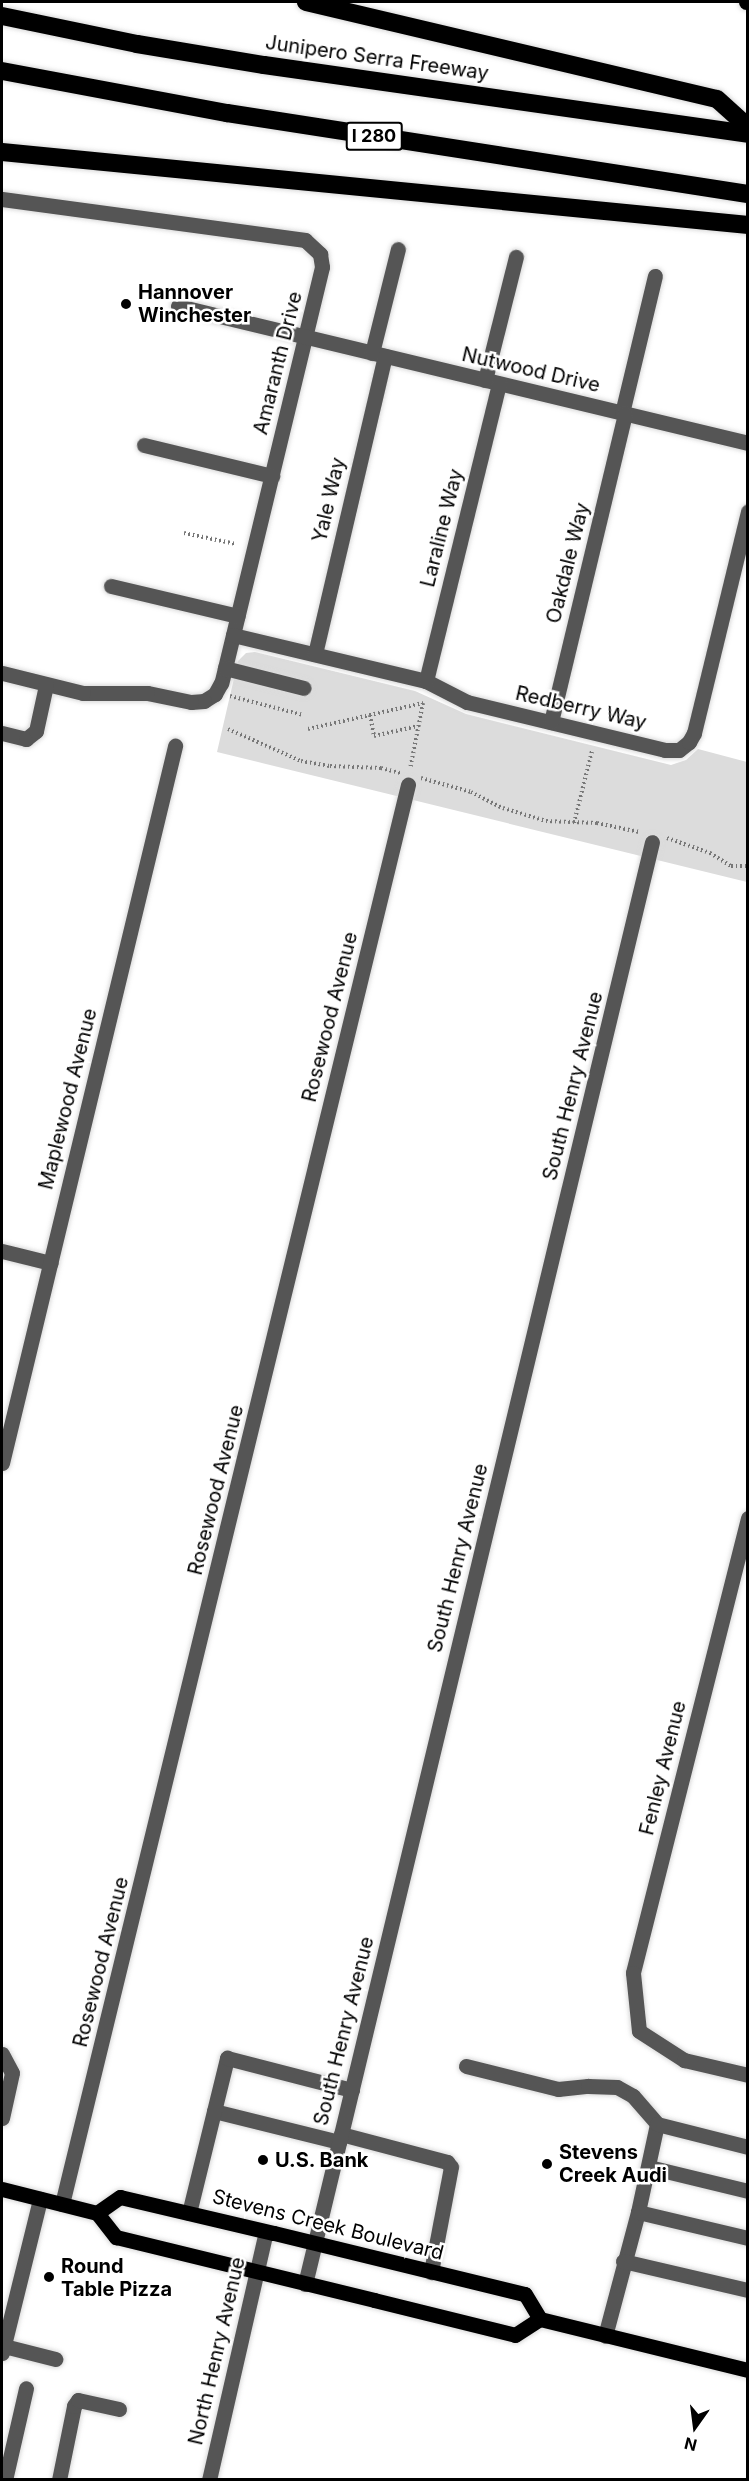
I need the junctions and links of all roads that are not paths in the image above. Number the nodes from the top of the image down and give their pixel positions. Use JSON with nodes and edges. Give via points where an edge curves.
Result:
{"nodes":[{"id":1,"x":306,"y":2,"type":"edge"},
{"id":2,"x":2,"y":16,"type":"edge"},
{"id":3,"x":2,"y":71,"type":"edge"},
{"id":4,"x":747,"y":127,"type":"edge"},
{"id":5,"x":747,"y":134,"type":"edge"},
{"id":6,"x":2,"y":152,"type":"edge"},
{"id":7,"x":747,"y":194,"type":"edge"},
{"id":8,"x":2,"y":199,"type":"edge"},
{"id":9,"x":747,"y":225,"type":"edge"},
{"id":10,"x":398,"y":249,"type":"dead end"},
{"id":11,"x":516,"y":257,"type":"dead end"},
{"id":12,"x":655,"y":276,"type":"dead end"},
{"id":13,"x":178,"y":306,"type":"dead end"},
{"id":14,"x":306,"y":337,"type":"junction"},
{"id":15,"x":378,"y":355,"type":"junction"},
{"id":16,"x":492,"y":382,"type":"junction"},
{"id":17,"x":624,"y":414,"type":"junction"},
{"id":18,"x":747,"y":443,"type":"edge"},
{"id":19,"x":144,"y":445,"type":"dead end"},
{"id":20,"x":272,"y":476,"type":"junction"},
{"id":21,"x":747,"y":511,"type":"edge"},
{"id":22,"x":111,"y":586,"type":"dead end"},
{"id":23,"x":238,"y":616,"type":"junction"},
{"id":24,"x":233,"y":635,"type":"junction"},
{"id":25,"x":315,"y":654,"type":"junction"},
{"id":26,"x":225,"y":668,"type":"junction"},
{"id":27,"x":2,"y":673,"type":"edge"},
{"id":28,"x":426,"y":681,"type":"junction"},
{"id":29,"x":46,"y":685,"type":"junction"},
{"id":30,"x":304,"y":688,"type":"dead end"},
{"id":31,"x":551,"y":722,"type":"junction"},
{"id":32,"x":2,"y":733,"type":"edge"},
{"id":33,"x":175,"y":746,"type":"dead end"},
{"id":34,"x":413,"y":781,"type":"road end"},
{"id":35,"x":653,"y":838,"type":"road end"},
{"id":36,"x":2,"y":1251,"type":"edge"},
{"id":37,"x":51,"y":1263,"type":"junction"},
{"id":38,"x":2,"y":1463,"type":"edge"},
{"id":39,"x":747,"y":1518,"type":"edge"},
{"id":40,"x":2,"y":2055,"type":"edge"},
{"id":41,"x":466,"y":2066,"type":"dead end"},
{"id":42,"x":747,"y":2075,"type":"edge"},
{"id":43,"x":352,"y":2090,"type":"junction"},
{"id":44,"x":214,"y":2111,"type":"junction"},
{"id":45,"x":2,"y":2118,"type":"edge"},
{"id":46,"x":657,"y":2124,"type":"junction"},
{"id":47,"x":340,"y":2138,"type":"junction"},
{"id":48,"x":747,"y":2146,"type":"edge"},
{"id":49,"x":649,"y":2167,"type":"junction"},
{"id":50,"x":2,"y":2189,"type":"edge"},
{"id":51,"x":747,"y":2191,"type":"edge"},
{"id":52,"x":40,"y":2199,"type":"junction"},
{"id":53,"x":62,"y":2204,"type":"junction"},
{"id":54,"x":638,"y":2212,"type":"junction"},
{"id":55,"x":97,"y":2213,"type":"junction"},
{"id":56,"x":189,"y":2213,"type":"junction"},
{"id":57,"x":266,"y":2232,"type":"junction"},
{"id":58,"x":747,"y":2238,"type":"edge"},
{"id":59,"x":315,"y":2244,"type":"junction"},
{"id":60,"x":623,"y":2261,"type":"junction"},
{"id":61,"x":257,"y":2272,"type":"junction"},
{"id":62,"x":431,"y":2272,"type":"junction"},
{"id":63,"x":305,"y":2284,"type":"junction"},
{"id":64,"x":747,"y":2290,"type":"edge"},
{"id":65,"x":540,"y":2319,"type":"junction"},
{"id":66,"x":605,"y":2336,"type":"junction"},
{"id":67,"x":3,"y":2350,"type":"edge"},
{"id":68,"x":55,"y":2359,"type":"dead end"},
{"id":69,"x":747,"y":2370,"type":"edge"},
{"id":70,"x":26,"y":2388,"type":"dead end"},
{"id":71,"x":119,"y":2409,"type":"dead end"},
{"id":72,"x":4,"y":2480,"type":"edge"},
{"id":73,"x":59,"y":2480,"type":"edge"},
{"id":74,"x":209,"y":2480,"type":"edge"}],
"edges":[{"from":1,"to":4,"type":"highway","via":[[717,99]]},
{"from":2,"to":5,"type":"highway","name":"Junipero Serra Freeway","via":[[253,64]]},
{"from":3,"to":7,"type":"highway","number":"I 280","via":[[254,118]]},
{"from":6,"to":9,"type":"highway"},
{"from":8,"to":14,"type":"street","name":"Amaranth Drive","via":[[305,240],[320,254],[322,267]]},
{"from":10,"to":15,"type":"street","name":"Yale Way"},
{"from":11,"to":16,"type":"street","name":"Laraline Way"},
{"from":12,"to":17,"type":"street","name":"Oakdale Way"},
{"from":13,"to":14,"type":"street","name":"Nutwood Drive"},
{"from":14,"to":15,"type":"street","name":"Nutwood Drive"},
{"from":14,"to":20,"type":"street","name":"Amaranth Drive"},
{"from":15,"to":16,"type":"street","name":"Nutwood Drive"},
{"from":15,"to":25,"type":"street","name":"Yale Way"},
{"from":16,"to":17,"type":"street","name":"Nutwood Drive"},
{"from":16,"to":28,"type":"street","name":"Laraline Way"},
{"from":17,"to":18,"type":"street","name":"Nutwood Drive"},
{"from":17,"to":31,"type":"street","name":"Oakdale Way"},
{"from":19,"to":20,"type":"street"},
{"from":20,"to":23,"type":"street","name":"Amaranth Drive"},
{"from":21,"to":31,"type":"street","name":"Redberry Way","via":[[689,742],[679,750],[665,750]]},
{"from":22,"to":23,"type":"street"},
{"from":23,"to":24,"type":"street","name":"Amaranth Drive"},
{"from":24,"to":25,"type":"street","name":"Redberry Way"},
{"from":24,"to":26,"type":"street","name":"Amaranth Drive"},
{"from":25,"to":28,"type":"street","name":"Redberry Way"},
{"from":26,"to":29,"type":"street","name":"Amaranth Drive","via":[[215,694],[204,701],[147,693],[83,693]]},
{"from":26,"to":30,"type":"street"},
{"from":27,"to":29,"type":"street","name":"Amaranth Drive"},
{"from":28,"to":31,"type":"street","name":"Redberry Way","via":[[467,702]]},
{"from":29,"to":32,"type":"street","via":[[36,731],[26,739]]},
{"from":33,"to":37,"type":"street","name":"Maplewood Avenue"},
{"from":34,"to":53,"type":"street","name":"Rosewood Avenue"},
{"from":35,"to":43,"type":"street","name":"South Henry Avenue"},
{"from":36,"to":37,"type":"street"},
{"from":37,"to":38,"type":"street","name":"Maplewood Avenue"},
{"from":39,"to":42,"type":"street","name":"Fenley Avenue","via":[[633,1973],[639,2031],[684,2060]]},
{"from":40,"to":45,"type":"street","via":[[12,2073]]},
{"from":41,"to":46,"type":"street","via":[[558,2089],[617,2087],[633,2096]]},
{"from":43,"to":44,"type":"street","via":[[226,2058]]},
{"from":43,"to":47,"type":"street","name":"South Henry Avenue"},
{"from":44,"to":47,"type":"street"},
{"from":44,"to":56,"type":"street"},
{"from":46,"to":48,"type":"street"},
{"from":46,"to":49,"type":"street"},
{"from":47,"to":59,"type":"street","name":"South Henry Avenue"},
{"from":47,"to":62,"type":"street","via":[[447,2162],[451,2167]]},
{"from":49,"to":51,"type":"street"},
{"from":49,"to":54,"type":"street"},
{"from":50,"to":52,"type":"main road"},
{"from":52,"to":53,"type":"main road"},
{"from":52,"to":67,"type":"street"},
{"from":53,"to":55,"type":"main road"},
{"from":54,"to":58,"type":"street"},
{"from":54,"to":60,"type":"street"},
{"from":55,"to":56,"type":"main road","name":"Stevens Creek Boulevard","via":[[120,2197]]},
{"from":55,"to":61,"type":"main road","via":[[116,2237]]},
{"from":56,"to":57,"type":"main road","name":"Stevens Creek Boulevard"},
{"from":57,"to":59,"type":"main road","name":"Stevens Creek Boulevard"},
{"from":57,"to":61,"type":"street","name":"North Henry Avenue"},
{"from":59,"to":62,"type":"main road","name":"Stevens Creek Boulevard"},
{"from":59,"to":63,"type":"street","name":"South Henry Avenue"},
{"from":60,"to":64,"type":"street"},
{"from":60,"to":66,"type":"street"},
{"from":61,"to":63,"type":"main road"},
{"from":61,"to":74,"type":"street","name":"North Henry Avenue"},
{"from":62,"to":65,"type":"main road","name":"Stevens Creek Boulevard","via":[[525,2294]]},
{"from":63,"to":65,"type":"main road","via":[[515,2335]]},
{"from":65,"to":66,"type":"main road"},
{"from":66,"to":69,"type":"main road"},
{"from":67,"to":68,"type":"street"},
{"from":70,"to":72,"type":"street"},
{"from":71,"to":73,"type":"street","via":[[78,2400]]}]}
